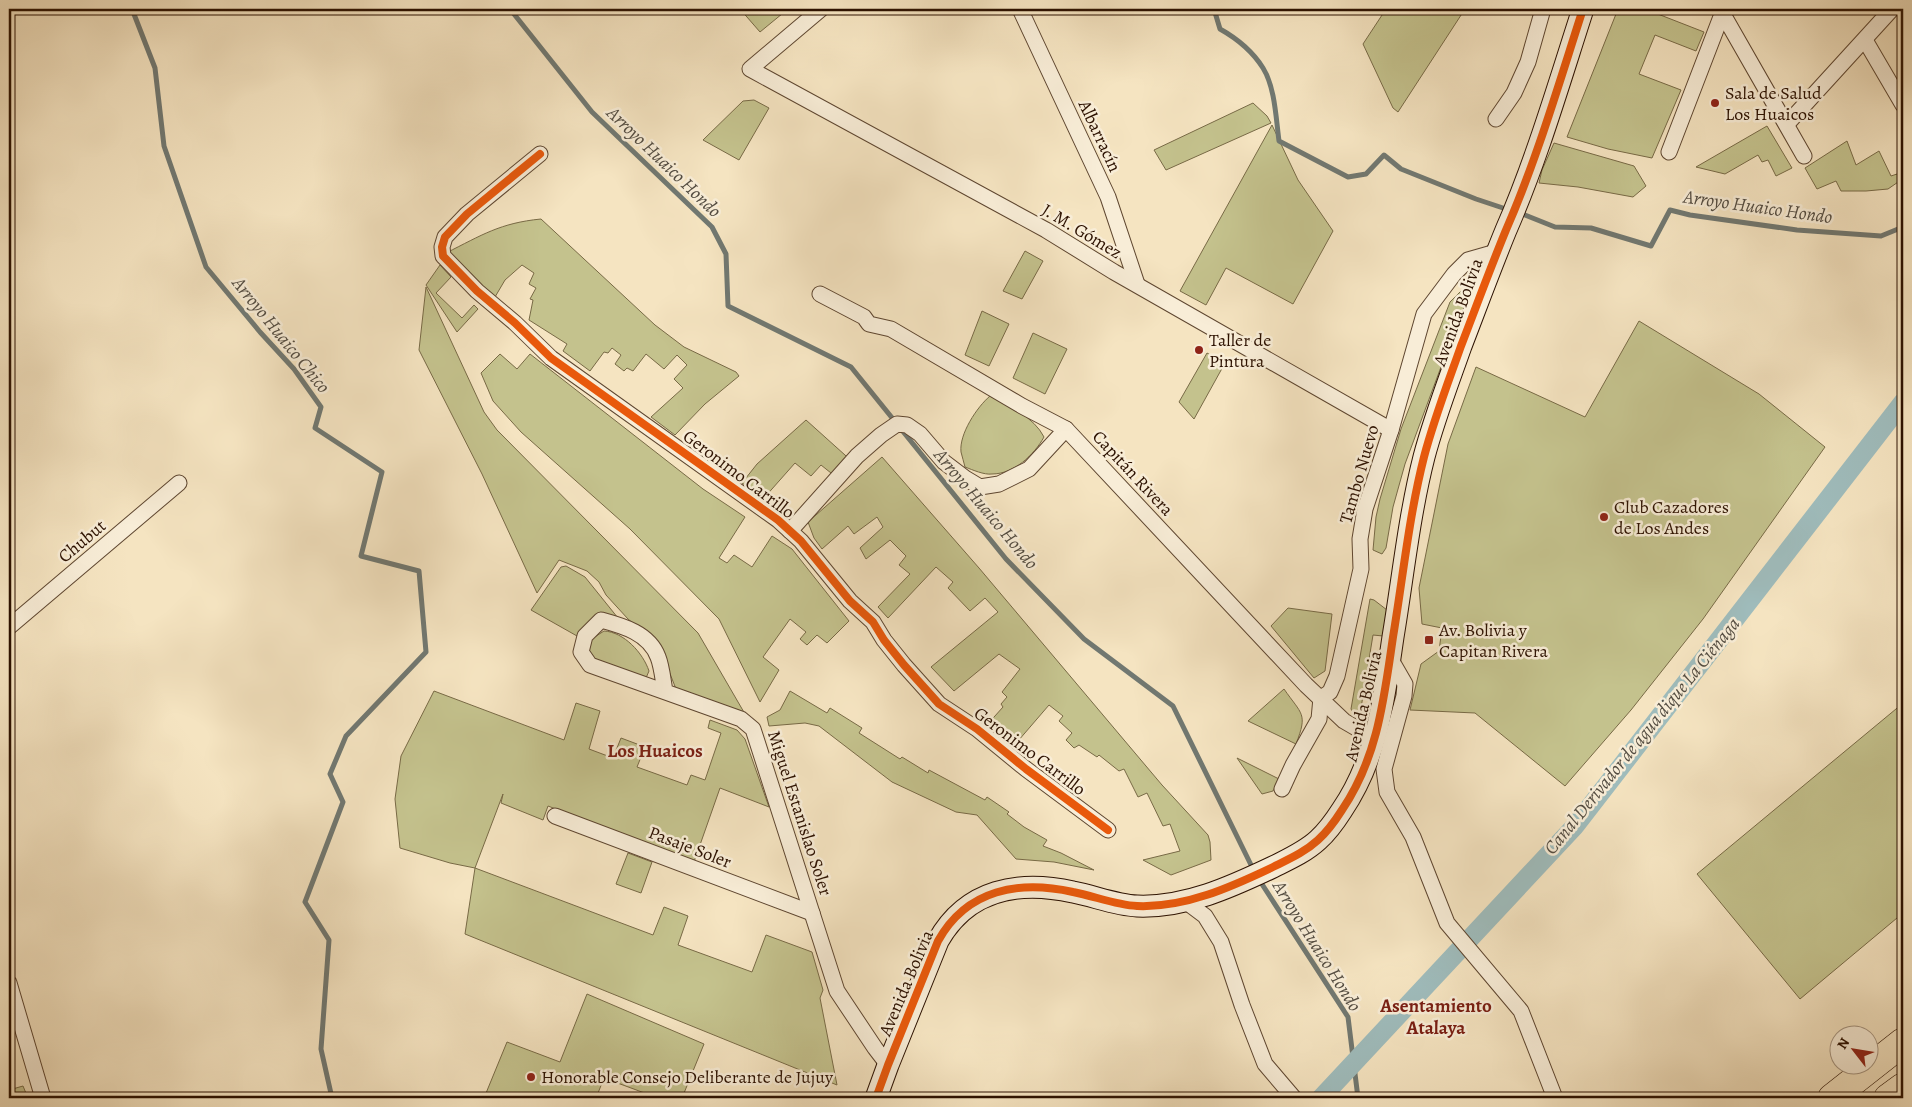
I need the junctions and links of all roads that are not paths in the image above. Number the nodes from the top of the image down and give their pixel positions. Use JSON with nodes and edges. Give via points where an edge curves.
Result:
{"nodes":[{"id":1,"x":821,"y":9,"type":"edge"},
{"id":2,"x":1020,"y":9,"type":"edge"},
{"id":3,"x":1543,"y":9,"type":"edge"},
{"id":4,"x":1582,"y":9,"type":"edge"},
{"id":5,"x":1892,"y":9,"type":"edge"},
{"id":6,"x":1722,"y":10,"type":"edge"},
{"id":7,"x":1865,"y":40,"type":"junction"},
{"id":8,"x":1903,"y":104,"type":"edge"},
{"id":9,"x":1496,"y":119,"type":"dead end"},
{"id":10,"x":1788,"y":124,"type":"junction"},
{"id":11,"x":1669,"y":152,"type":"dead end"},
{"id":12,"x":540,"y":154,"type":"dead end"},
{"id":13,"x":1804,"y":156,"type":"dead end"},
{"id":14,"x":1496,"y":252,"type":"junction"},
{"id":15,"x":1137,"y":284,"type":"junction"},
{"id":16,"x":820,"y":294,"type":"dead end"},
{"id":17,"x":1066,"y":429,"type":"junction"},
{"id":18,"x":1391,"y":430,"type":"junction"},
{"id":19,"x":178,"y":483,"type":"dead end"},
{"id":20,"x":790,"y":531,"type":"junction"},
{"id":21,"x":9,"y":628,"type":"edge"},
{"id":22,"x":1390,"y":658,"type":"junction"},
{"id":23,"x":665,"y":692,"type":"junction"},
{"id":24,"x":1320,"y":698,"type":"junction"},
{"id":25,"x":1375,"y":739,"type":"junction"},
{"id":26,"x":1282,"y":789,"type":"dead end"},
{"id":27,"x":555,"y":816,"type":"dead end"},
{"id":28,"x":1108,"y":830,"type":"dead end"},
{"id":29,"x":1185,"y":901,"type":"junction"},
{"id":30,"x":812,"y":912,"type":"junction"},
{"id":31,"x":9,"y":983,"type":"edge"},
{"id":32,"x":1903,"y":1042,"type":"edge"},
{"id":33,"x":888,"y":1064,"type":"junction"},
{"id":34,"x":1903,"y":1086,"type":"edge"},
{"id":35,"x":43,"y":1098,"type":"edge"},
{"id":36,"x":876,"y":1098,"type":"edge"},
{"id":37,"x":1294,"y":1098,"type":"edge"},
{"id":38,"x":1555,"y":1098,"type":"edge"},
{"id":39,"x":1832,"y":1098,"type":"edge"},
{"id":40,"x":1888,"y":1098,"type":"edge"}],
"edges":[{"from":1,"to":15,"type":"street","name":"J. M. Gómez","via":[[750,69],[1046,230]]},
{"from":2,"to":15,"type":"street","name":"Albarracín","via":[[1108,197]]},
{"from":3,"to":9,"type":"street","via":[[1528,62],[1514,93]]},
{"from":4,"to":14,"type":"street","name":"Avenida Bolivia","via":[[1526,179]]},
{"from":5,"to":7,"type":"street"},
{"from":6,"to":10,"type":"street"},
{"from":6,"to":11,"type":"street"},
{"from":7,"to":8,"type":"street"},
{"from":7,"to":10,"type":"street"},
{"from":10,"to":13,"type":"street"},
{"from":12,"to":20,"type":"street","name":"Geronimo Carrillo","via":[[445,237],[443,256],[551,358]]},
{"from":14,"to":18,"type":"street","name":"Tambo Nuevo","via":[[1468,260],[1424,314]]},
{"from":14,"to":22,"type":"street","name":"Avenida Bolivia","via":[[1443,396],[1424,458]]},
{"from":15,"to":18,"type":"street","name":"J. M. Gómez"},
{"from":16,"to":17,"type":"street","name":"Capitán Rivera","via":[[864,317],[869,324],[891,330]]},
{"from":17,"to":20,"type":"street","via":[[1029,469],[999,484],[980,487],[944,462],[920,434],[907,425],[897,424],[857,456]]},
{"from":17,"to":24,"type":"street","name":"Capitán Rivera"},
{"from":18,"to":24,"type":"street","name":"Tambo Nuevo","via":[[1365,509],[1360,569],[1337,676],[1330,692]]},
{"from":19,"to":21,"type":"street","name":"Chubut"},
{"from":20,"to":28,"type":"street","name":"Geronimo Carrillo","via":[[872,622],[939,704],[977,729]]},
{"from":22,"to":25,"type":"street","name":"Avenida Bolivia"},
{"from":22,"to":38,"type":"street","via":[[1406,684],[1384,769],[1387,792],[1413,837],[1447,924],[1521,1011]]},
{"from":23,"to":23,"type":"street","name":"Miguel Estanislao Soler","via":[[590,665],[581,652],[585,636],[601,620],[628,628],[646,639],[658,656]]},
{"from":23,"to":30,"type":"street","name":"Miguel Estanislao Soler","via":[[741,719],[753,729]]},
{"from":24,"to":25,"type":"street","name":"Capitán Rivera","via":[[1344,721]]},
{"from":24,"to":26,"type":"street","via":[[1319,719]]},
{"from":25,"to":29,"type":"street","name":"Avenida Bolivia","via":[[1361,779],[1320,838],[1300,854],[1259,874]]},
{"from":27,"to":30,"type":"street","name":"Pasaje Soler"},
{"from":29,"to":33,"type":"street","name":"Avenida Bolivia","via":[[1136,906],[1056,888],[1025,887],[1003,890],[975,902],[954,918],[938,941]]},
{"from":29,"to":37,"type":"street","via":[[1205,916],[1221,942],[1265,1064]]},
{"from":30,"to":33,"type":"street","name":"Miguel Estanislao Soler","via":[[837,992]]},
{"from":31,"to":35,"type":"street"},
{"from":32,"to":39,"type":"highway"},
{"from":33,"to":36,"type":"street","name":"Avenida Bolivia"},
{"from":34,"to":40,"type":"highway"}]}
